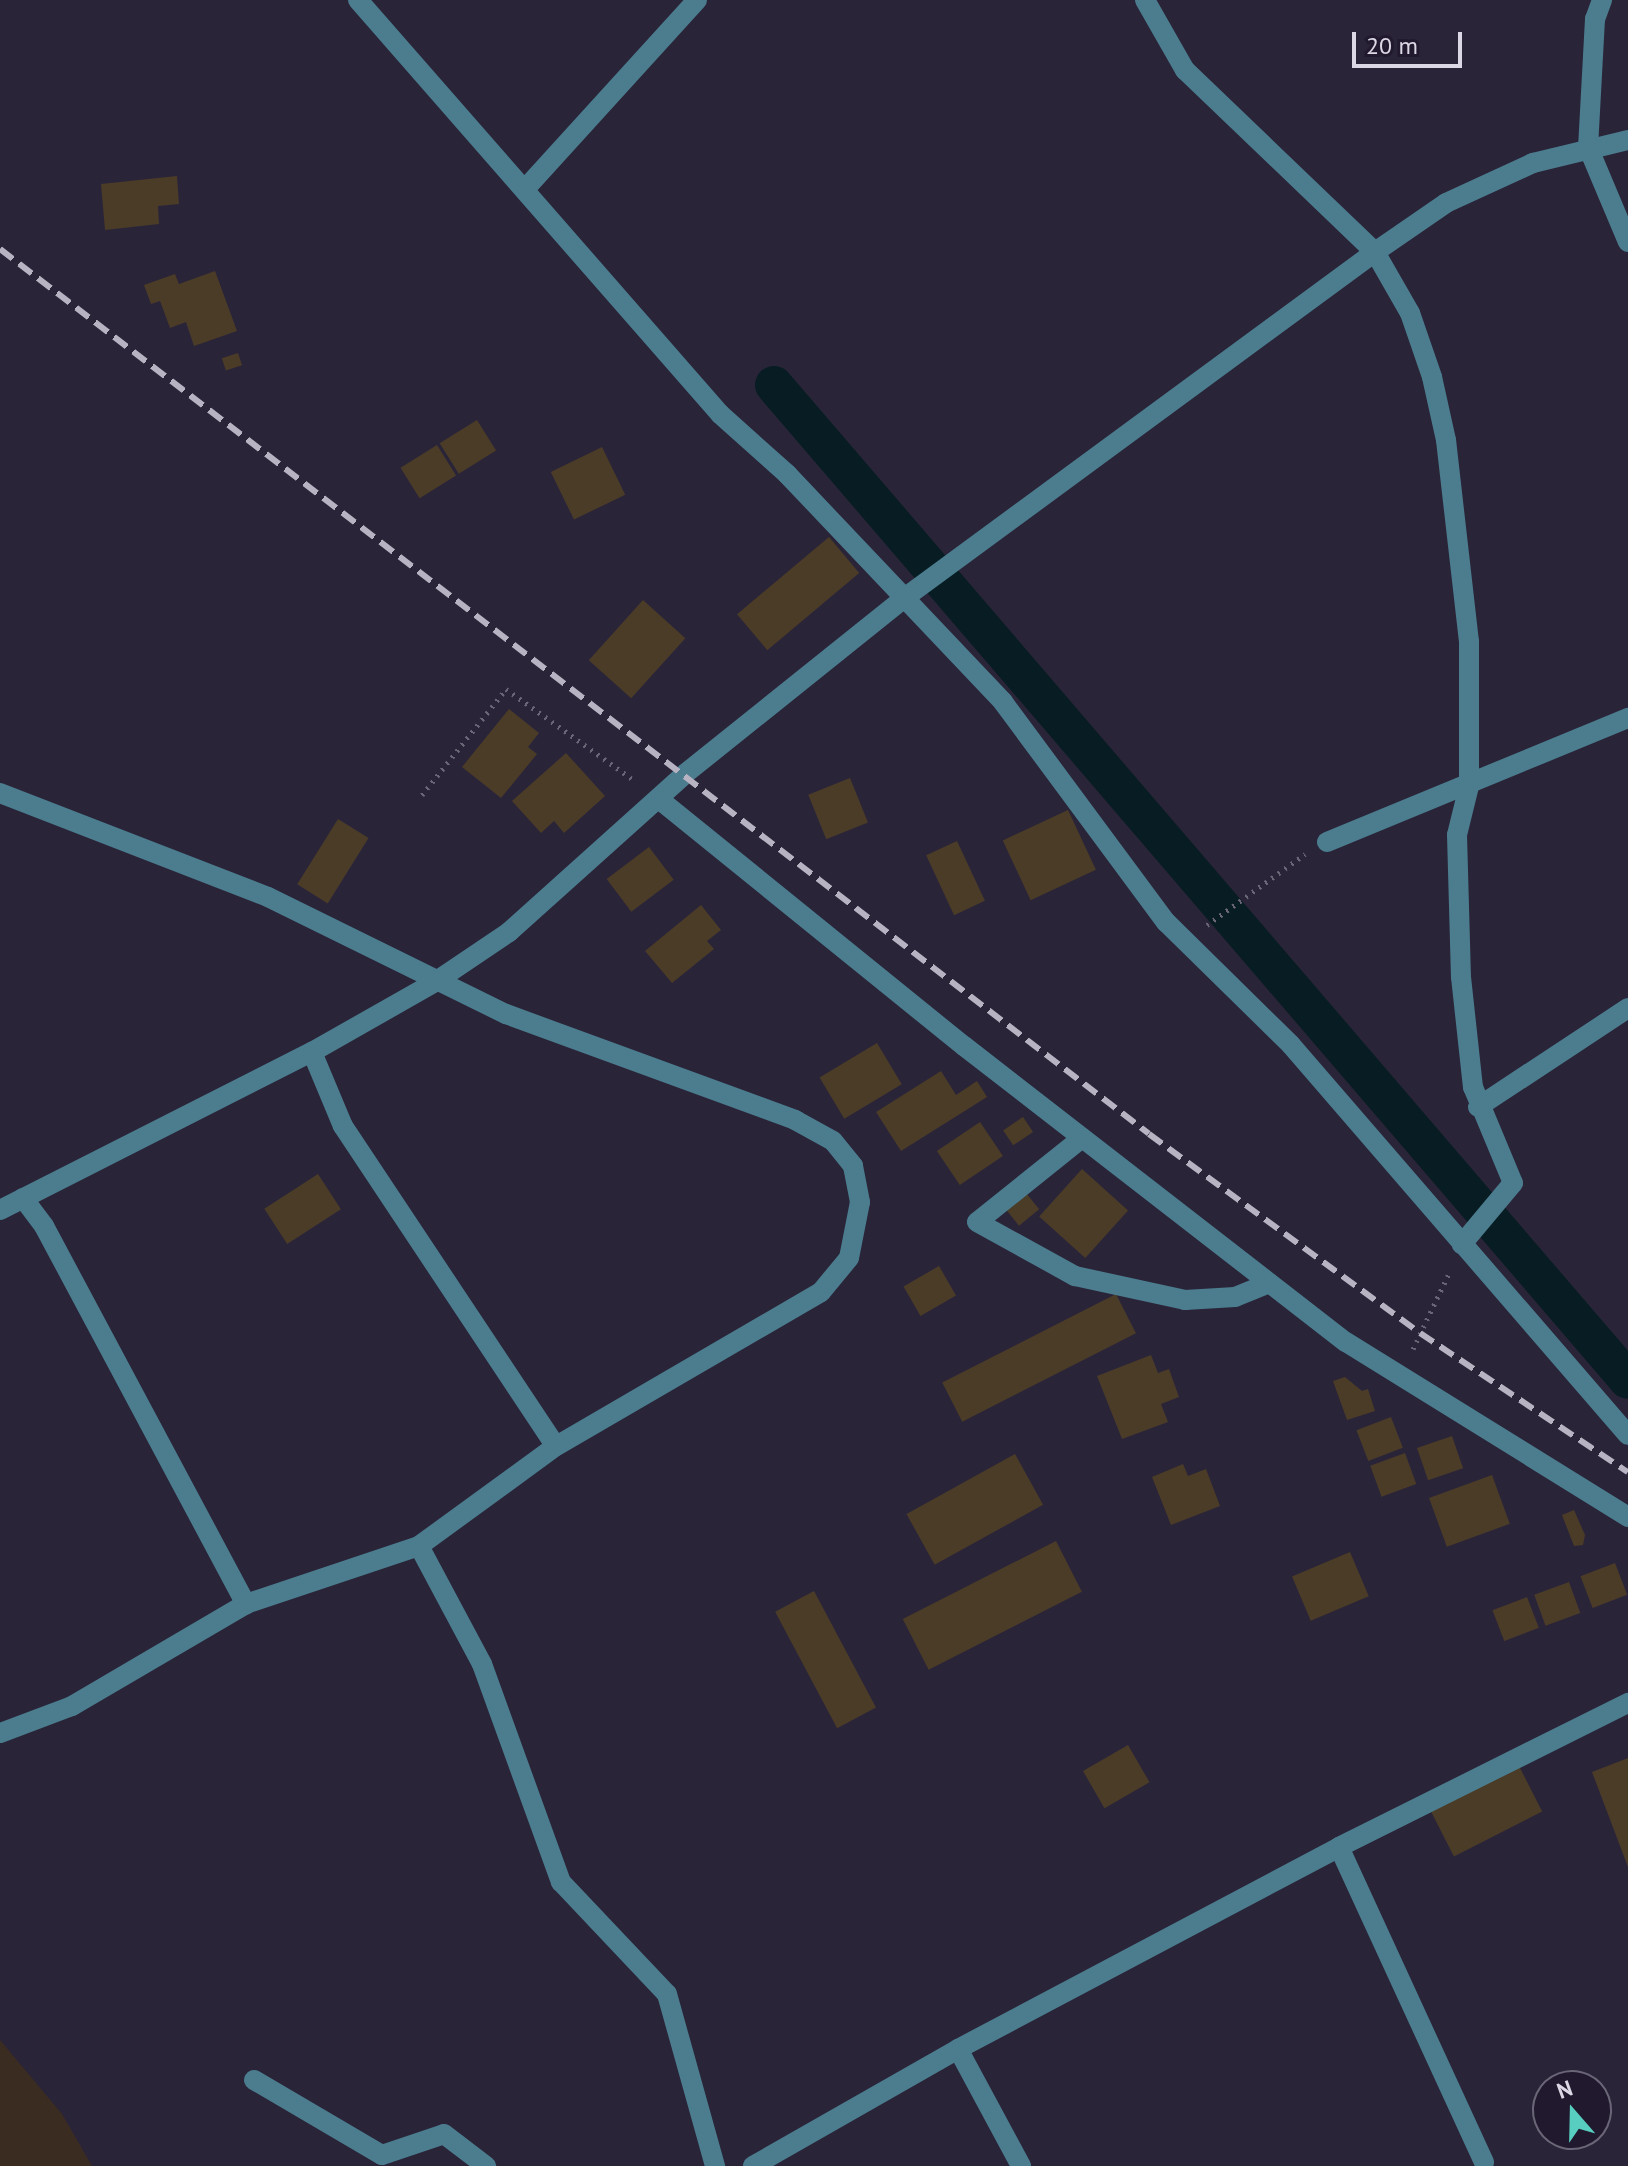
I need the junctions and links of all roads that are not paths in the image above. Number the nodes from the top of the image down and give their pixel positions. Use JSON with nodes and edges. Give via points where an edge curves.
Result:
{"nodes":[{"id":1,"x":358,"y":0,"type":"edge"},
{"id":2,"x":697,"y":0,"type":"edge"},
{"id":3,"x":1145,"y":0,"type":"edge"},
{"id":4,"x":1602,"y":0,"type":"edge"},
{"id":5,"x":1628,"y":140,"type":"edge"},
{"id":6,"x":1588,"y":147,"type":"junction"},
{"id":7,"x":526,"y":188,"type":"junction"},
{"id":8,"x":1628,"y":242,"type":"edge"},
{"id":9,"x":1375,"y":252,"type":"junction"},
{"id":10,"x":914,"y":592,"type":"junction"},
{"id":11,"x":1628,"y":718,"type":"edge"},
{"id":12,"x":1469,"y":786,"type":"junction"},
{"id":13,"x":0,"y":793,"type":"edge"},
{"id":14,"x":660,"y":800,"type":"junction"},
{"id":15,"x":1327,"y":842,"type":"road end"},
{"id":16,"x":435,"y":982,"type":"junction"},
{"id":17,"x":1628,"y":1008,"type":"edge"},
{"id":18,"x":312,"y":1052,"type":"junction"},
{"id":19,"x":1478,"y":1107,"type":"junction"},
{"id":20,"x":1082,"y":1138,"type":"junction"},
{"id":21,"x":23,"y":1198,"type":"junction"},
{"id":22,"x":0,"y":1210,"type":"edge"},
{"id":23,"x":1468,"y":1237,"type":"junction"},
{"id":24,"x":1269,"y":1283,"type":"junction"},
{"id":25,"x":1628,"y":1435,"type":"edge"},
{"id":26,"x":556,"y":1446,"type":"junction"},
{"id":27,"x":1628,"y":1517,"type":"edge"},
{"id":28,"x":419,"y":1546,"type":"junction"},
{"id":29,"x":246,"y":1604,"type":"junction"},
{"id":30,"x":1628,"y":1703,"type":"edge"},
{"id":31,"x":0,"y":1733,"type":"edge"},
{"id":32,"x":1339,"y":1847,"type":"junction"},
{"id":33,"x":958,"y":2049,"type":"junction"},
{"id":34,"x":254,"y":2080,"type":"dead end"},
{"id":35,"x":1484,"y":2162,"type":"dead end"},
{"id":36,"x":486,"y":2166,"type":"edge"},
{"id":37,"x":715,"y":2166,"type":"edge"},
{"id":38,"x":753,"y":2166,"type":"edge"},
{"id":39,"x":1021,"y":2166,"type":"edge"}],
"edges":[{"from":1,"to":7,"type":"street"},
{"from":2,"to":7,"type":"street"},
{"from":3,"to":9,"type":"street","via":[[1185,70]]},
{"from":4,"to":6,"type":"street","via":[[1595,19]]},
{"from":5,"to":6,"type":"street"},
{"from":6,"to":8,"type":"street"},
{"from":6,"to":9,"type":"street","via":[[1533,163],[1446,203]]},
{"from":7,"to":10,"type":"street","via":[[720,414]]},
{"from":9,"to":10,"type":"street"},
{"from":9,"to":12,"type":"street","via":[[1410,313],[1446,440],[1469,641]]},
{"from":10,"to":14,"type":"street","via":[[686,773]]},
{"from":10,"to":23,"type":"street","via":[[1166,922],[1291,1045]]},
{"from":11,"to":12,"type":"street"},
{"from":12,"to":15,"type":"street"},
{"from":12,"to":19,"type":"street","via":[[1457,851],[1461,977]]},
{"from":13,"to":16,"type":"street","via":[[268,897]]},
{"from":14,"to":16,"type":"street","via":[[509,932]]},
{"from":14,"to":20,"type":"street"},
{"from":16,"to":18,"type":"street"},
{"from":16,"to":26,"type":"street","via":[[506,1014],[795,1120],[833,1141],[853,1166],[860,1202],[849,1258],[821,1292]]},
{"from":17,"to":19,"type":"street"},
{"from":18,"to":21,"type":"street"},
{"from":18,"to":26,"type":"street","via":[[343,1126]]},
{"from":19,"to":23,"type":"street","via":[[1512,1177],[1512,1191]]},
{"from":20,"to":24,"type":"street"},
{"from":20,"to":24,"type":"street","via":[[977,1222],[1075,1276],[1185,1300],[1235,1297]]},
{"from":21,"to":22,"type":"street"},
{"from":21,"to":29,"type":"street","via":[[44,1226]]},
{"from":23,"to":25,"type":"street"},
{"from":24,"to":27,"type":"street","via":[[1346,1342]]},
{"from":26,"to":28,"type":"street"},
{"from":28,"to":29,"type":"street"},
{"from":28,"to":37,"type":"street","via":[[482,1664],[561,1882],[667,1994]]},
{"from":29,"to":31,"type":"street","via":[[72,1706]]},
{"from":30,"to":32,"type":"street"},
{"from":32,"to":33,"type":"street"},
{"from":32,"to":35,"type":"street"},
{"from":33,"to":38,"type":"street"},
{"from":33,"to":39,"type":"street"},
{"from":34,"to":36,"type":"street","via":[[382,2155],[444,2134]]}]}
